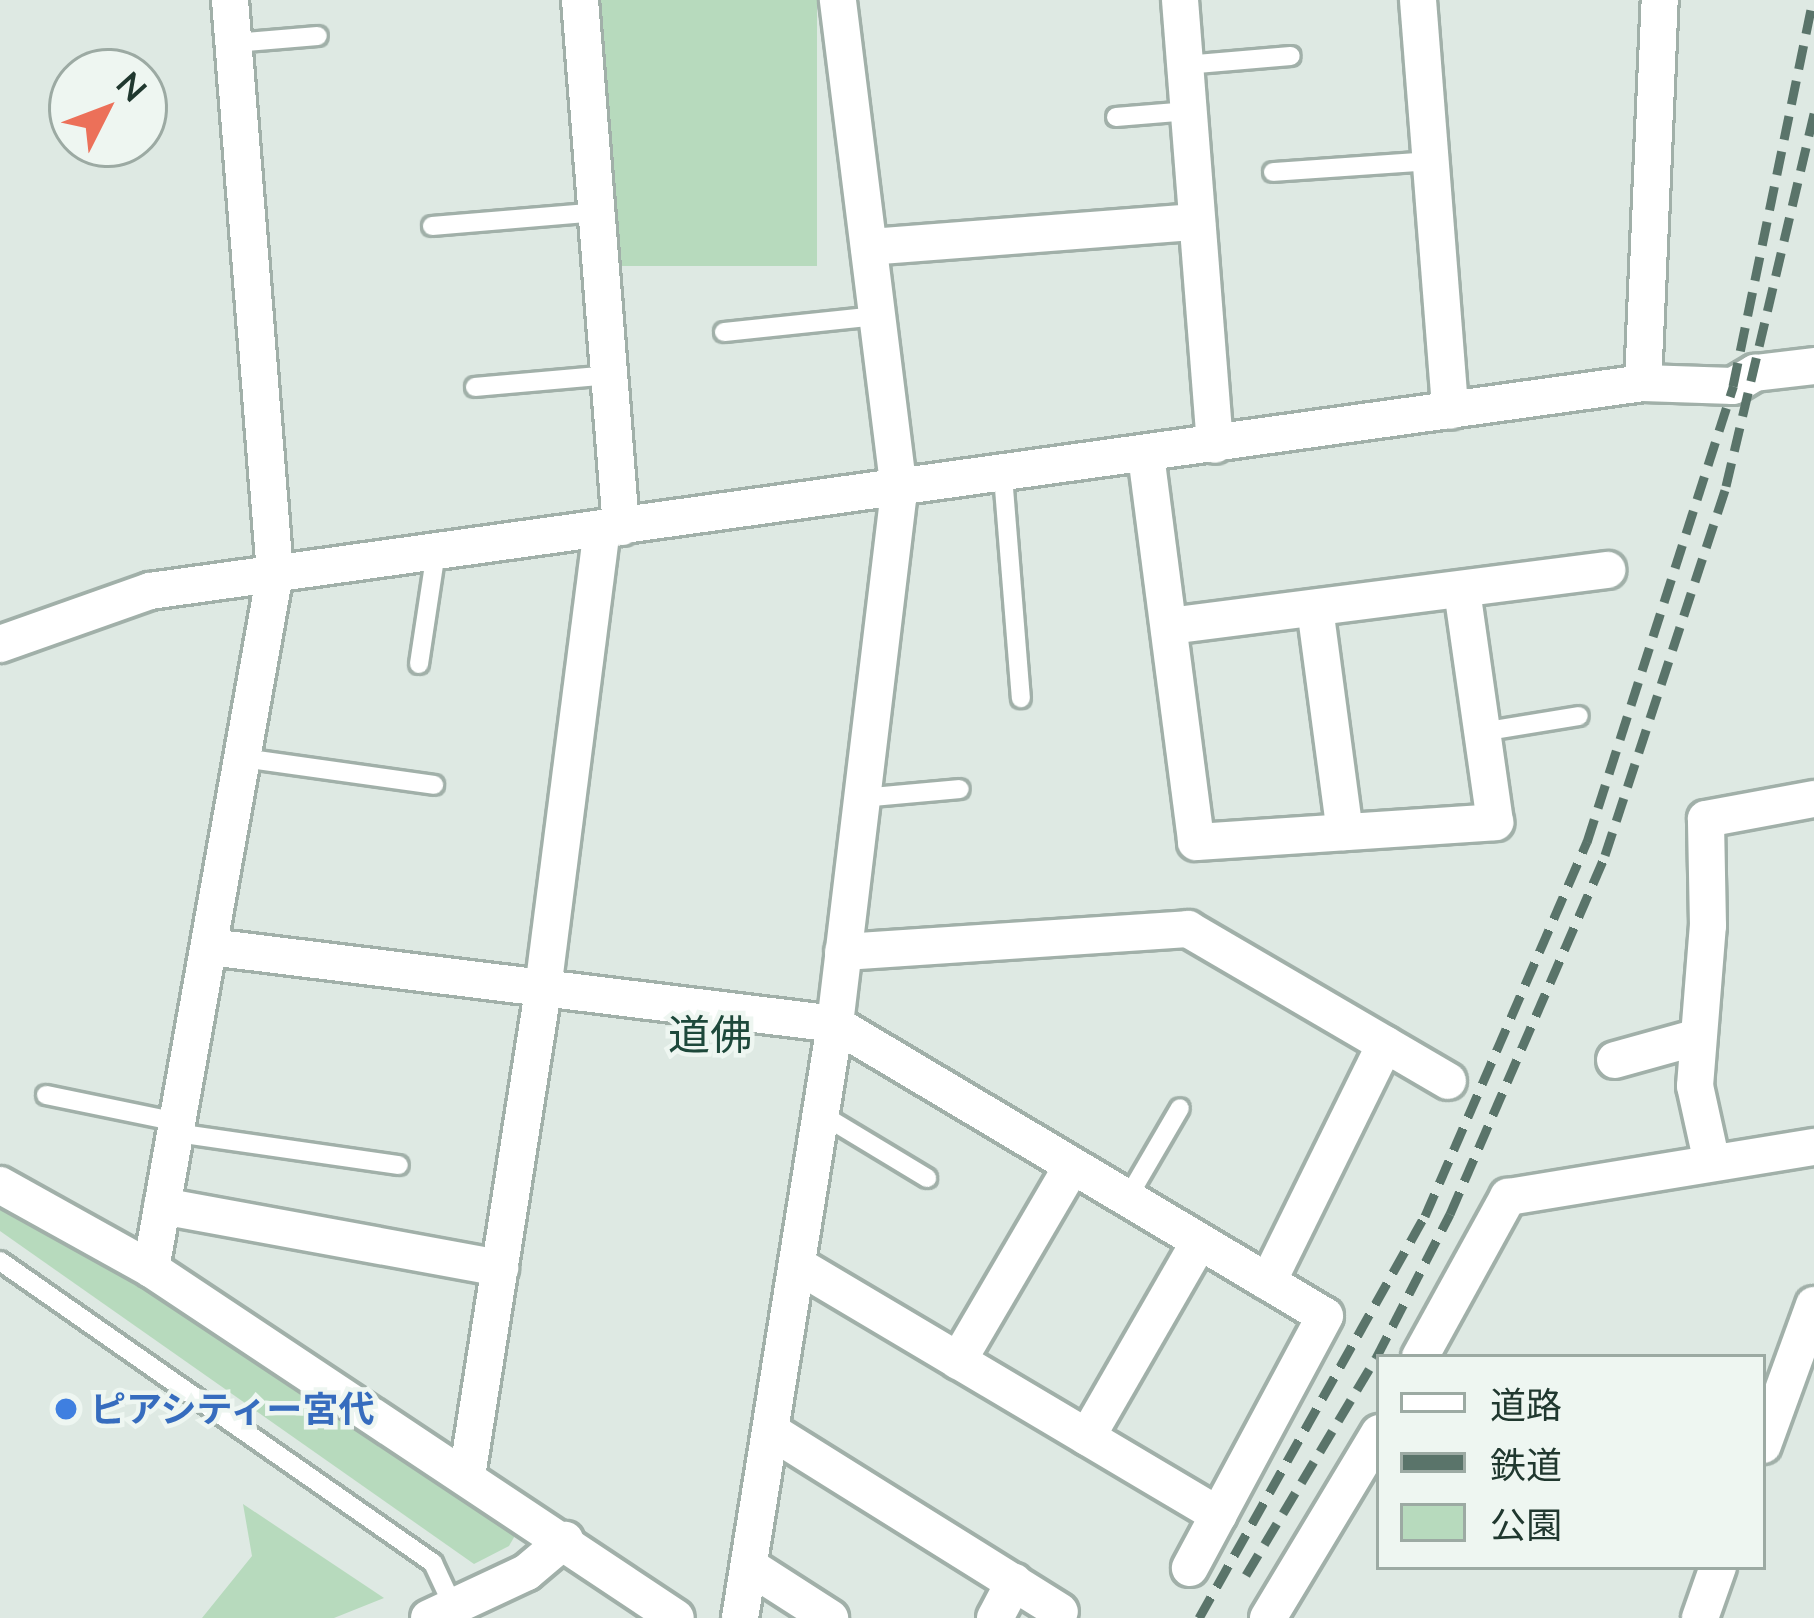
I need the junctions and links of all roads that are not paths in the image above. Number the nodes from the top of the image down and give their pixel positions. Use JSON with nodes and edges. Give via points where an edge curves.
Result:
{"nodes":[{"id":1,"x":230,"y":0,"type":"edge"},
{"id":2,"x":580,"y":0,"type":"edge"},
{"id":3,"x":838,"y":0,"type":"edge"},
{"id":4,"x":1180,"y":0,"type":"edge"},
{"id":5,"x":1418,"y":0,"type":"edge"},
{"id":6,"x":1660,"y":0,"type":"edge"},
{"id":7,"x":318,"y":36,"type":"dead end"},
{"id":8,"x":234,"y":44,"type":"junction"},
{"id":9,"x":1291,"y":56,"type":"dead end"},
{"id":10,"x":1185,"y":65,"type":"junction"},
{"id":11,"x":1189,"y":111,"type":"junction"},
{"id":12,"x":1116,"y":117,"type":"dead end"},
{"id":13,"x":1430,"y":161,"type":"junction"},
{"id":14,"x":1274,"y":172,"type":"dead end"},
{"id":15,"x":596,"y":212,"type":"junction"},
{"id":16,"x":1197,"y":223,"type":"junction"},
{"id":17,"x":432,"y":226,"type":"dead end"},
{"id":18,"x":869,"y":247,"type":"junction"},
{"id":19,"x":878,"y":316,"type":"junction"},
{"id":20,"x":724,"y":332,"type":"dead end"},
{"id":21,"x":1814,"y":366,"type":"edge"},
{"id":22,"x":609,"y":375,"type":"junction"},
{"id":23,"x":1642,"y":383,"type":"junction"},
{"id":24,"x":476,"y":387,"type":"dead end"},
{"id":25,"x":1450,"y":411,"type":"junction"},
{"id":26,"x":1215,"y":445,"type":"junction"},
{"id":27,"x":1146,"y":455,"type":"junction"},
{"id":28,"x":1003,"y":476,"type":"junction"},
{"id":29,"x":899,"y":491,"type":"junction"},
{"id":30,"x":611,"y":529,"type":"junction"},
{"id":31,"x":436,"y":552,"type":"junction"},
{"id":32,"x":1607,"y":570,"type":"dead end"},
{"id":33,"x":275,"y":573,"type":"junction"},
{"id":34,"x":1462,"y":589,"type":"junction"},
{"id":35,"x":1315,"y":608,"type":"junction"},
{"id":36,"x":1168,"y":626,"type":"junction"},
{"id":37,"x":0,"y":644,"type":"edge"},
{"id":38,"x":419,"y":664,"type":"dead end"},
{"id":39,"x":1021,"y":698,"type":"dead end"},
{"id":40,"x":1579,"y":716,"type":"dead end"},
{"id":41,"x":1482,"y":732,"type":"junction"},
{"id":42,"x":242,"y":758,"type":"junction"},
{"id":43,"x":434,"y":785,"type":"dead end"},
{"id":44,"x":960,"y":789,"type":"dead end"},
{"id":45,"x":862,"y":798,"type":"junction"},
{"id":46,"x":1814,"y":799,"type":"edge"},
{"id":47,"x":1345,"y":832,"type":"junction"},
{"id":48,"x":210,"y":947,"type":"junction"},
{"id":49,"x":843,"y":952,"type":"junction"},
{"id":50,"x":543,"y":989,"type":"junction"},
{"id":51,"x":835,"y":1024,"type":"junction"},
{"id":52,"x":1698,"y":1037,"type":"junction"},
{"id":53,"x":1385,"y":1044,"type":"junction"},
{"id":54,"x":1615,"y":1060,"type":"dead end"},
{"id":55,"x":1448,"y":1081,"type":"dead end"},
{"id":56,"x":46,"y":1095,"type":"dead end"},
{"id":57,"x":1180,"y":1108,"type":"dead end"},
{"id":58,"x":821,"y":1114,"type":"junction"},
{"id":59,"x":177,"y":1128,"type":"junction"},
{"id":60,"x":1814,"y":1147,"type":"edge"},
{"id":61,"x":1712,"y":1163,"type":"junction"},
{"id":62,"x":399,"y":1165,"type":"dead end"},
{"id":63,"x":1072,"y":1166,"type":"junction"},
{"id":64,"x":927,"y":1178,"type":"dead end"},
{"id":65,"x":0,"y":1185,"type":"edge"},
{"id":66,"x":1127,"y":1199,"type":"junction"},
{"id":67,"x":163,"y":1206,"type":"junction"},
{"id":68,"x":1199,"y":1242,"type":"junction"},
{"id":69,"x":0,"y":1261,"type":"edge"},
{"id":70,"x":799,"y":1266,"type":"junction"},
{"id":71,"x":500,"y":1268,"type":"junction"},
{"id":72,"x":151,"y":1269,"type":"junction"},
{"id":73,"x":1268,"y":1282,"type":"junction"},
{"id":74,"x":1814,"y":1305,"type":"edge"},
{"id":75,"x":1422,"y":1354,"type":"edge"},
{"id":76,"x":958,"y":1360,"type":"junction"},
{"id":77,"x":774,"y":1433,"type":"junction"},
{"id":78,"x":1087,"y":1437,"type":"junction"},
{"id":79,"x":1766,"y":1437,"type":"edge"},
{"id":80,"x":1376,"y":1438,"type":"edge"},
{"id":81,"x":467,"y":1476,"type":"junction"},
{"id":82,"x":1219,"y":1515,"type":"junction"},
{"id":83,"x":565,"y":1540,"type":"junction"},
{"id":84,"x":752,"y":1568,"type":"junction"},
{"id":85,"x":1190,"y":1568,"type":"dead end"},
{"id":86,"x":1717,"y":1570,"type":"edge"},
{"id":87,"x":1014,"y":1582,"type":"junction"},
{"id":88,"x":1060,"y":1612,"type":"dead end"},
{"id":89,"x":441,"y":1613,"type":"edge"},
{"id":90,"x":676,"y":1618,"type":"edge"},
{"id":91,"x":740,"y":1618,"type":"edge"},
{"id":92,"x":830,"y":1618,"type":"edge"},
{"id":93,"x":995,"y":1618,"type":"edge"},
{"id":94,"x":1268,"y":1618,"type":"edge"},
{"id":95,"x":1700,"y":1618,"type":"edge"}],
"edges":[{"from":1,"to":8,"type":"street"},
{"from":2,"to":15,"type":"street"},
{"from":3,"to":18,"type":"street"},
{"from":4,"to":10,"type":"street"},
{"from":5,"to":13,"type":"street"},
{"from":6,"to":23,"type":"street"},
{"from":7,"to":8,"type":"lane"},
{"from":8,"to":33,"type":"street"},
{"from":9,"to":10,"type":"lane"},
{"from":10,"to":11,"type":"street"},
{"from":11,"to":12,"type":"lane"},
{"from":11,"to":16,"type":"street"},
{"from":13,"to":14,"type":"lane"},
{"from":13,"to":25,"type":"street"},
{"from":15,"to":17,"type":"lane"},
{"from":15,"to":22,"type":"street"},
{"from":16,"to":18,"type":"street"},
{"from":16,"to":26,"type":"street"},
{"from":18,"to":19,"type":"street"},
{"from":19,"to":20,"type":"lane"},
{"from":19,"to":29,"type":"street"},
{"from":21,"to":23,"type":"street","via":[[1755,373],[1732,386]]},
{"from":22,"to":24,"type":"lane"},
{"from":22,"to":30,"type":"street"},
{"from":23,"to":25,"type":"street"},
{"from":25,"to":26,"type":"street"},
{"from":26,"to":27,"type":"street"},
{"from":27,"to":28,"type":"street"},
{"from":27,"to":36,"type":"street"},
{"from":28,"to":29,"type":"street"},
{"from":28,"to":39,"type":"lane"},
{"from":29,"to":30,"type":"street"},
{"from":29,"to":45,"type":"street"},
{"from":30,"to":31,"type":"street"},
{"from":30,"to":50,"type":"street"},
{"from":31,"to":33,"type":"street"},
{"from":31,"to":38,"type":"lane"},
{"from":32,"to":34,"type":"street"},
{"from":33,"to":37,"type":"street","via":[[150,591]]},
{"from":33,"to":42,"type":"street"},
{"from":34,"to":35,"type":"street"},
{"from":34,"to":41,"type":"street"},
{"from":35,"to":36,"type":"street"},
{"from":35,"to":47,"type":"street"},
{"from":36,"to":47,"type":"street","via":[[1196,842]]},
{"from":40,"to":41,"type":"lane"},
{"from":41,"to":47,"type":"street","via":[[1495,822]]},
{"from":42,"to":43,"type":"lane"},
{"from":42,"to":48,"type":"street"},
{"from":44,"to":45,"type":"lane"},
{"from":45,"to":49,"type":"street"},
{"from":46,"to":52,"type":"street","via":[[1706,819]]},
{"from":48,"to":50,"type":"street"},
{"from":48,"to":59,"type":"street"},
{"from":49,"to":51,"type":"street"},
{"from":49,"to":53,"type":"street","via":[[1189,929]]},
{"from":50,"to":51,"type":"street"},
{"from":50,"to":71,"type":"street"},
{"from":51,"to":58,"type":"street"},
{"from":51,"to":63,"type":"street"},
{"from":52,"to":54,"type":"street"},
{"from":52,"to":61,"type":"street","via":[[1695,1086]]},
{"from":53,"to":55,"type":"street"},
{"from":53,"to":73,"type":"street"},
{"from":56,"to":59,"type":"lane"},
{"from":57,"to":66,"type":"lane"},
{"from":58,"to":64,"type":"lane"},
{"from":58,"to":70,"type":"street"},
{"from":59,"to":62,"type":"lane"},
{"from":59,"to":67,"type":"street"},
{"from":60,"to":61,"type":"street"},
{"from":61,"to":75,"type":"street","via":[[1508,1197]]},
{"from":63,"to":66,"type":"street"},
{"from":63,"to":76,"type":"street"},
{"from":65,"to":72,"type":"street"},
{"from":66,"to":68,"type":"street"},
{"from":67,"to":71,"type":"street"},
{"from":67,"to":72,"type":"street"},
{"from":68,"to":73,"type":"street"},
{"from":68,"to":78,"type":"street"},
{"from":69,"to":89,"type":"lane","via":[[433,1563]]},
{"from":70,"to":76,"type":"street"},
{"from":70,"to":77,"type":"street"},
{"from":71,"to":81,"type":"street"},
{"from":72,"to":81,"type":"street"},
{"from":73,"to":82,"type":"street","via":[[1325,1316]]},
{"from":74,"to":79,"type":"street"},
{"from":76,"to":78,"type":"street"},
{"from":77,"to":84,"type":"street"},
{"from":77,"to":87,"type":"street"},
{"from":78,"to":82,"type":"street"},
{"from":80,"to":94,"type":"street"},
{"from":81,"to":83,"type":"street"},
{"from":82,"to":85,"type":"street"},
{"from":83,"to":89,"type":"street","via":[[527,1572]]},
{"from":83,"to":90,"type":"street"},
{"from":84,"to":91,"type":"street"},
{"from":84,"to":92,"type":"street"},
{"from":86,"to":95,"type":"street"},
{"from":87,"to":88,"type":"street"},
{"from":87,"to":93,"type":"street"}]}
